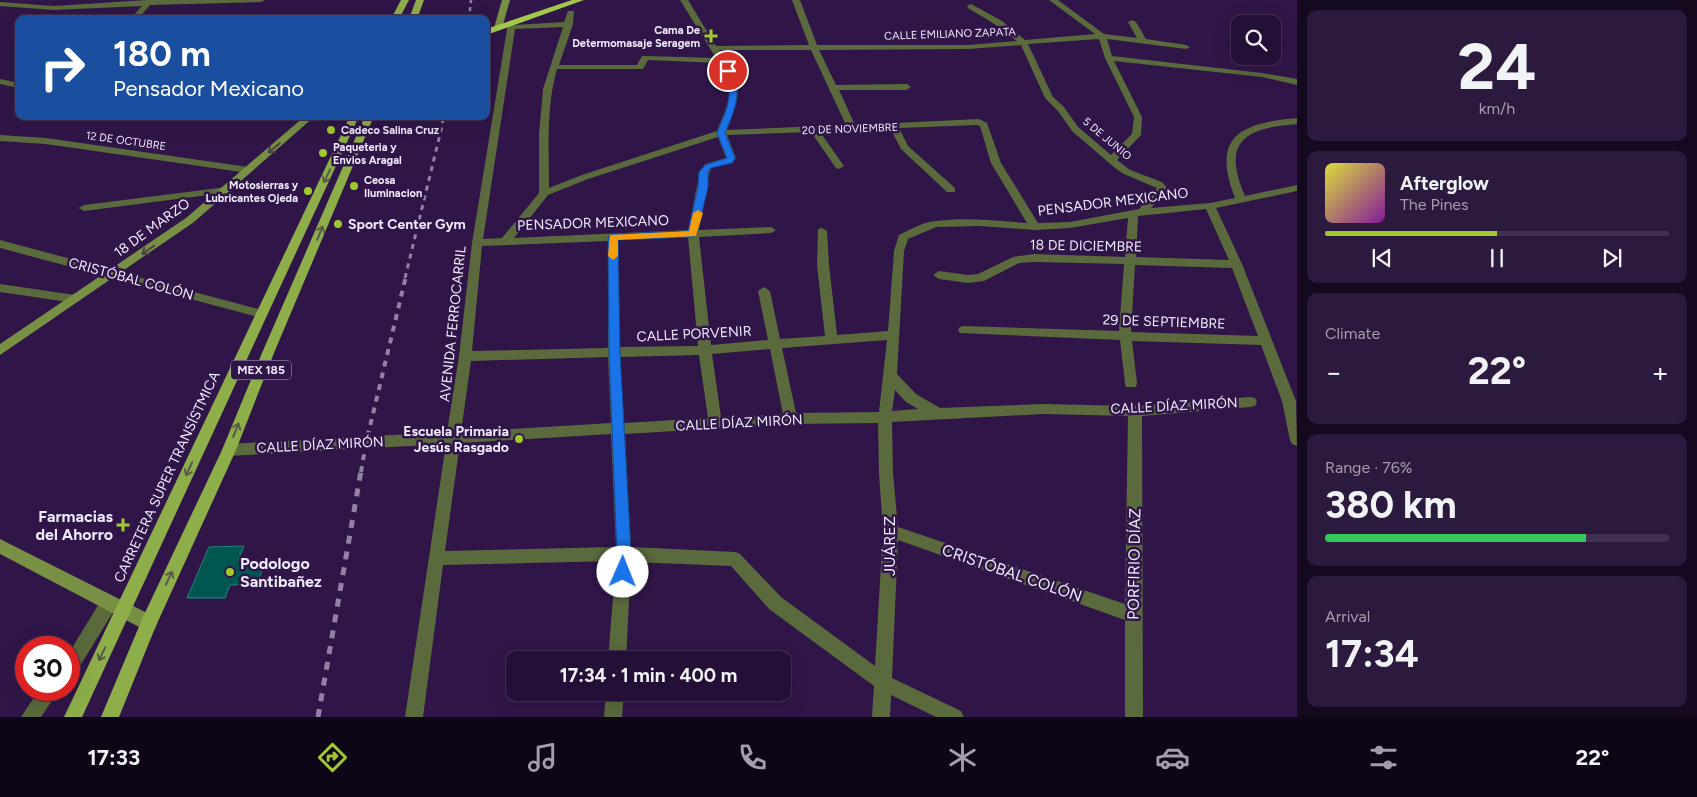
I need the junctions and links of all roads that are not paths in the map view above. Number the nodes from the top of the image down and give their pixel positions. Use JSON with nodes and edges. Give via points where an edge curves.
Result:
{"nodes":[{"id":1,"x":8,"y":0,"type":"edge"},
{"id":2,"x":261,"y":0,"type":"edge"},
{"id":3,"x":404,"y":0,"type":"edge"},
{"id":4,"x":420,"y":0,"type":"edge"},
{"id":5,"x":506,"y":0,"type":"edge"},
{"id":6,"x":684,"y":0,"type":"edge"},
{"id":7,"x":796,"y":0,"type":"edge"},
{"id":8,"x":1053,"y":0,"type":"edge"},
{"id":9,"x":150,"y":1,"type":"edge"},
{"id":10,"x":576,"y":1,"type":"edge"},
{"id":11,"x":0,"y":4,"type":"edge"},
{"id":12,"x":971,"y":6,"type":"dead end"},
{"id":13,"x":571,"y":13,"type":"dead end"},
{"id":14,"x":138,"y":15,"type":"edge"},
{"id":15,"x":398,"y":15,"type":"edge"},
{"id":16,"x":414,"y":15,"type":"edge"},
{"id":17,"x":1132,"y":22,"type":"dead end"},
{"id":18,"x":568,"y":24,"type":"junction"},
{"id":19,"x":512,"y":25,"type":"junction"},
{"id":20,"x":498,"y":28,"type":"junction"},
{"id":21,"x":490,"y":31,"type":"edge"},
{"id":22,"x":1102,"y":36,"type":"junction"},
{"id":23,"x":1142,"y":40,"type":"junction"},
{"id":24,"x":1023,"y":42,"type":"junction"},
{"id":25,"x":814,"y":47,"type":"junction"},
{"id":26,"x":1186,"y":47,"type":"dead end"},
{"id":27,"x":714,"y":48,"type":"junction"},
{"id":28,"x":1109,"y":58,"type":"junction"},
{"id":29,"x":721,"y":61,"type":"junction"},
{"id":30,"x":555,"y":67,"type":"junction"},
{"id":31,"x":0,"y":81,"type":"edge"},
{"id":32,"x":1297,"y":82,"type":"edge"},
{"id":33,"x":15,"y":85,"type":"edge"},
{"id":34,"x":834,"y":88,"type":"junction"},
{"id":35,"x":906,"y":88,"type":"dead end"},
{"id":36,"x":306,"y":120,"type":"edge"},
{"id":37,"x":353,"y":120,"type":"edge"},
{"id":38,"x":368,"y":120,"type":"edge"},
{"id":39,"x":1297,"y":121,"type":"edge"},
{"id":40,"x":894,"y":127,"type":"junction"},
{"id":41,"x":852,"y":128,"type":"junction"},
{"id":42,"x":814,"y":130,"type":"junction"},
{"id":43,"x":721,"y":133,"type":"junction"},
{"id":44,"x":0,"y":138,"type":"edge"},
{"id":45,"x":1112,"y":160,"type":"junction"},
{"id":46,"x":838,"y":166,"type":"dead end"},
{"id":47,"x":248,"y":170,"type":"junction"},
{"id":48,"x":1297,"y":188,"type":"edge"},
{"id":49,"x":228,"y":190,"type":"junction"},
{"id":50,"x":951,"y":190,"type":"dead end"},
{"id":51,"x":544,"y":192,"type":"junction"},
{"id":52,"x":1241,"y":199,"type":"junction"},
{"id":53,"x":1210,"y":206,"type":"junction"},
{"id":54,"x":84,"y":208,"type":"dead end"},
{"id":55,"x":1138,"y":214,"type":"junction"},
{"id":56,"x":1035,"y":227,"type":"junction"},
{"id":57,"x":771,"y":230,"type":"dead end"},
{"id":58,"x":822,"y":231,"type":"dead end"},
{"id":59,"x":693,"y":234,"type":"junction"},
{"id":60,"x":613,"y":237,"type":"junction"},
{"id":61,"x":903,"y":237,"type":"joint"},
{"id":62,"x":506,"y":242,"type":"junction"},
{"id":63,"x":477,"y":243,"type":"junction"},
{"id":64,"x":0,"y":244,"type":"edge"},
{"id":65,"x":1130,"y":262,"type":"junction"},
{"id":66,"x":1236,"y":264,"type":"junction"},
{"id":67,"x":306,"y":265,"type":"junction"},
{"id":68,"x":286,"y":266,"type":"junction"},
{"id":69,"x":115,"y":274,"type":"junction"},
{"id":70,"x":939,"y":275,"type":"dead end"},
{"id":71,"x":0,"y":288,"type":"edge"},
{"id":72,"x":764,"y":291,"type":"dead end"},
{"id":73,"x":75,"y":299,"type":"junction"},
{"id":74,"x":262,"y":314,"type":"junction"},
{"id":75,"x":964,"y":330,"type":"dead end"},
{"id":76,"x":894,"y":335,"type":"junction"},
{"id":77,"x":1125,"y":335,"type":"junction"},
{"id":78,"x":832,"y":340,"type":"junction"},
{"id":79,"x":1265,"y":341,"type":"junction"},
{"id":80,"x":775,"y":345,"type":"junction"},
{"id":81,"x":0,"y":350,"type":"edge"},
{"id":82,"x":705,"y":350,"type":"junction"},
{"id":83,"x":614,"y":352,"type":"junction"},
{"id":84,"x":465,"y":356,"type":"junction"},
{"id":85,"x":891,"y":375,"type":"junction"},
{"id":86,"x":1131,"y":382,"type":"dead end"},
{"id":87,"x":1293,"y":401,"type":"edge"},
{"id":88,"x":1250,"y":402,"type":"dead end"},
{"id":89,"x":1135,"y":411,"type":"junction"},
{"id":90,"x":940,"y":413,"type":"junction"},
{"id":91,"x":885,"y":417,"type":"junction"},
{"id":92,"x":790,"y":419,"type":"junction"},
{"id":93,"x":715,"y":424,"type":"junction"},
{"id":94,"x":618,"y":430,"type":"junction"},
{"id":95,"x":454,"y":438,"type":"junction"},
{"id":96,"x":1297,"y":440,"type":"edge"},
{"id":97,"x":228,"y":450,"type":"junction"},
{"id":98,"x":891,"y":531,"type":"junction"},
{"id":99,"x":0,"y":546,"type":"edge"},
{"id":100,"x":624,"y":554,"type":"junction"},
{"id":101,"x":435,"y":558,"type":"junction"},
{"id":102,"x":116,"y":607,"type":"junction"},
{"id":103,"x":1133,"y":616,"type":"junction"},
{"id":104,"x":149,"y":623,"type":"junction"},
{"id":105,"x":618,"y":651,"type":"edge"},
{"id":106,"x":80,"y":654,"type":"edge"},
{"id":107,"x":884,"y":683,"type":"junction"},
{"id":108,"x":42,"y":701,"type":"edge"},
{"id":109,"x":614,"y":701,"type":"edge"},
{"id":110,"x":30,"y":717,"type":"edge"},
{"id":111,"x":73,"y":717,"type":"edge"},
{"id":112,"x":110,"y":717,"type":"edge"},
{"id":113,"x":414,"y":717,"type":"edge"},
{"id":114,"x":613,"y":717,"type":"edge"},
{"id":115,"x":881,"y":717,"type":"edge"},
{"id":116,"x":955,"y":717,"type":"edge"},
{"id":117,"x":1134,"y":717,"type":"edge"}],
"edges":[{"from":1,"to":11,"type":"street"},
{"from":2,"to":9,"type":"street"},
{"from":3,"to":15,"type":"main road"},
{"from":4,"to":16,"type":"main road"},
{"from":5,"to":20,"type":"main road"},
{"from":6,"to":27,"type":"street"},
{"from":7,"to":25,"type":"street"},
{"from":8,"to":22,"type":"street"},
{"from":9,"to":11,"type":"street","via":[[54,8]]},
{"from":9,"to":14,"type":"street"},
{"from":10,"to":19,"type":"highway"},
{"from":12,"to":24,"type":"street","name":"5 DE JUNIO"},
{"from":13,"to":18,"type":"street"},
{"from":17,"to":23,"type":"street"},
{"from":18,"to":19,"type":"street"},
{"from":18,"to":30,"type":"street"},
{"from":19,"to":20,"type":"highway"},
{"from":19,"to":63,"type":"street","name":"AVENIDA FERROCARRIL"},
{"from":20,"to":21,"type":"highway"},
{"from":22,"to":23,"type":"street","name":"CALLE EMILIANO ZAPATA"},
{"from":22,"to":24,"type":"street","name":"CALLE EMILIANO ZAPATA"},
{"from":22,"to":28,"type":"street"},
{"from":23,"to":26,"type":"street","name":"CALLE EMILIANO ZAPATA"},
{"from":24,"to":25,"type":"street","name":"CALLE EMILIANO ZAPATA","via":[[924,48]]},
{"from":24,"to":45,"type":"street","name":"5 DE JUNIO","via":[[1051,102],[1061,109],[1075,129]]},
{"from":25,"to":27,"type":"street","name":"CALLE EMILIANO ZAPATA"},
{"from":25,"to":34,"type":"street"},
{"from":27,"to":29,"type":"street"},
{"from":28,"to":32,"type":"street"},
{"from":28,"to":45,"type":"street","via":[[1138,117],[1139,126],[1136,135]]},
{"from":29,"to":30,"type":"street","via":[[645,58],[640,67]]},
{"from":29,"to":43,"type":"street","via":[[734,84],[733,102]]},
{"from":30,"to":51,"type":"street","via":[[547,89]]},
{"from":31,"to":33,"type":"street"},
{"from":34,"to":35,"type":"street"},
{"from":34,"to":41,"type":"street"},
{"from":36,"to":47,"type":"main road","name":"18 DE MARZO","one_way":true},
{"from":37,"to":68,"type":"main road","name":"CARRETERA SUPER TRANSÍSTMICA","number":"MEX 185","one_way":true},
{"from":67,"to":38,"type":"main road","number":"MEX 185","one_way":true},
{"from":39,"to":52,"type":"street","via":[[1272,123],[1254,129],[1243,134],[1235,144],[1231,152],[1231,172]]},
{"from":40,"to":41,"type":"street","name":"20 DE NOVIEMBRE"},
{"from":40,"to":50,"type":"street","via":[[904,147]]},
{"from":40,"to":56,"type":"street","name":"20 DE NOVIEMBRE","via":[[980,122],[984,125],[996,163]]},
{"from":41,"to":42,"type":"street","name":"20 DE NOVIEMBRE"},
{"from":42,"to":43,"type":"street","name":"20 DE NOVIEMBRE"},
{"from":42,"to":46,"type":"street"},
{"from":43,"to":51,"type":"street","name":"20 DE NOVIEMBRE"},
{"from":43,"to":59,"type":"street","via":[[731,158],[729,162],[708,166],[704,172]]},
{"from":44,"to":47,"type":"street","name":"12 DE OCTUBRE","via":[[46,141]]},
{"from":45,"to":55,"type":"street","name":"5 DE JUNIO","via":[[1127,172],[1162,188]]},
{"from":47,"to":49,"type":"main road","name":"18 DE MARZO"},
{"from":48,"to":52,"type":"street","name":"PENSADOR MEXICANO"},
{"from":49,"to":54,"type":"street"},
{"from":49,"to":69,"type":"main road","name":"18 DE MARZO","one_way":true},
{"from":51,"to":62,"type":"street"},
{"from":52,"to":53,"type":"street","name":"PENSADOR MEXICANO"},
{"from":53,"to":55,"type":"street","name":"PENSADOR MEXICANO"},
{"from":53,"to":66,"type":"street"},
{"from":55,"to":56,"type":"street","name":"PENSADOR MEXICANO"},
{"from":55,"to":65,"type":"street"},
{"from":56,"to":61,"type":"street","name":"PENSADOR MEXICANO","via":[[936,224]]},
{"from":57,"to":59,"type":"street","name":"PENSADOR MEXICANO"},
{"from":58,"to":78,"type":"street"},
{"from":59,"to":60,"type":"street","name":"PENSADOR MEXICANO"},
{"from":59,"to":82,"type":"street"},
{"from":60,"to":62,"type":"street","name":"PENSADOR MEXICANO"},
{"from":60,"to":83,"type":"street"},
{"from":61,"to":76,"type":"street","name":"JUÁREZ","via":[[899,251]]},
{"from":62,"to":63,"type":"street","name":"PENSADOR MEXICANO"},
{"from":63,"to":84,"type":"street","name":"AVENIDA FERROCARRIL"},
{"from":64,"to":69,"type":"street","name":"CRISTÓBAL COLÓN"},
{"from":65,"to":66,"type":"street","name":"18 DE DICIEMBRE"},
{"from":65,"to":70,"type":"street","name":"18 DE DICIEMBRE","via":[[1034,258],[1017,260],[980,278],[968,280]]},
{"from":65,"to":77,"type":"street"},
{"from":66,"to":79,"type":"street"},
{"from":67,"to":68,"type":"main road"},
{"from":97,"to":67,"type":"main road","number":"MEX 185","one_way":true},
{"from":68,"to":74,"type":"main road","name":"CARRETERA SUPER TRANSÍSTMICA","number":"MEX 185"},
{"from":69,"to":73,"type":"main road","name":"18 DE MARZO"},
{"from":69,"to":74,"type":"street","name":"CRISTÓBAL COLÓN"},
{"from":71,"to":73,"type":"street"},
{"from":72,"to":80,"type":"street"},
{"from":73,"to":81,"type":"main road","name":"18 DE MARZO"},
{"from":74,"to":102,"type":"main road","name":"CARRETERA SUPER TRANSÍSTMICA","number":"MEX 185","one_way":true},
{"from":75,"to":77,"type":"street","name":"29 DE SEPTIEMBRE"},
{"from":76,"to":78,"type":"street","name":"CALLE PORVENIR"},
{"from":76,"to":85,"type":"street","name":"JUÁREZ"},
{"from":77,"to":79,"type":"street","name":"29 DE SEPTIEMBRE"},
{"from":77,"to":86,"type":"street"},
{"from":78,"to":80,"type":"street","name":"CALLE PORVENIR"},
{"from":79,"to":87,"type":"street"},
{"from":80,"to":82,"type":"street","name":"CALLE PORVENIR"},
{"from":80,"to":92,"type":"street"},
{"from":82,"to":83,"type":"street","name":"CALLE PORVENIR"},
{"from":82,"to":93,"type":"street"},
{"from":83,"to":84,"type":"street","name":"CALLE PORVENIR"},
{"from":83,"to":94,"type":"street"},
{"from":84,"to":95,"type":"street","name":"AVENIDA FERROCARRIL"},
{"from":85,"to":90,"type":"street","via":[[904,393]]},
{"from":85,"to":91,"type":"street","name":"JUÁREZ"},
{"from":87,"to":96,"type":"street"},
{"from":88,"to":89,"type":"street","name":"CALLE DÍAZ MIRÓN"},
{"from":89,"to":90,"type":"street","name":"CALLE DÍAZ MIRÓN","via":[[1043,409]]},
{"from":89,"to":103,"type":"street","name":"PORFIRIO DÍAZ"},
{"from":90,"to":91,"type":"street","name":"CALLE DÍAZ MIRÓN"},
{"from":91,"to":92,"type":"street","name":"CALLE DÍAZ MIRÓN"},
{"from":91,"to":98,"type":"street","name":"JUÁREZ"},
{"from":92,"to":93,"type":"street","name":"CALLE DÍAZ MIRÓN"},
{"from":93,"to":94,"type":"street","name":"CALLE DÍAZ MIRÓN"},
{"from":94,"to":95,"type":"street","name":"CALLE DÍAZ MIRÓN"},
{"from":94,"to":100,"type":"street"},
{"from":95,"to":97,"type":"street","name":"CALLE DÍAZ MIRÓN"},
{"from":95,"to":101,"type":"street","name":"AVENIDA FERROCARRIL"},
{"from":104,"to":97,"type":"main road","number":"MEX 185","one_way":true},
{"from":98,"to":103,"type":"street","name":"CRISTÓBAL COLÓN"},
{"from":98,"to":107,"type":"street","name":"JUÁREZ"},
{"from":99,"to":102,"type":"main road"},
{"from":100,"to":101,"type":"street"},
{"from":100,"to":105,"type":"street"},
{"from":100,"to":107,"type":"street","via":[[735,558],[775,603]]},
{"from":101,"to":113,"type":"street","name":"AVENIDA FERROCARRIL"},
{"from":102,"to":104,"type":"main road"},
{"from":102,"to":106,"type":"street"},
{"from":102,"to":111,"type":"main road","name":"CARRETERA SUPER TRANSÍSTMICA","number":"MEX 185","one_way":true},
{"from":103,"to":117,"type":"street","name":"PORFIRIO DÍAZ"},
{"from":104,"to":112,"type":"main road","number":"MEX 185"},
{"from":107,"to":115,"type":"street","name":"JUÁREZ"},
{"from":107,"to":116,"type":"street"},
{"from":108,"to":110,"type":"street"},
{"from":109,"to":114,"type":"street"}]}
